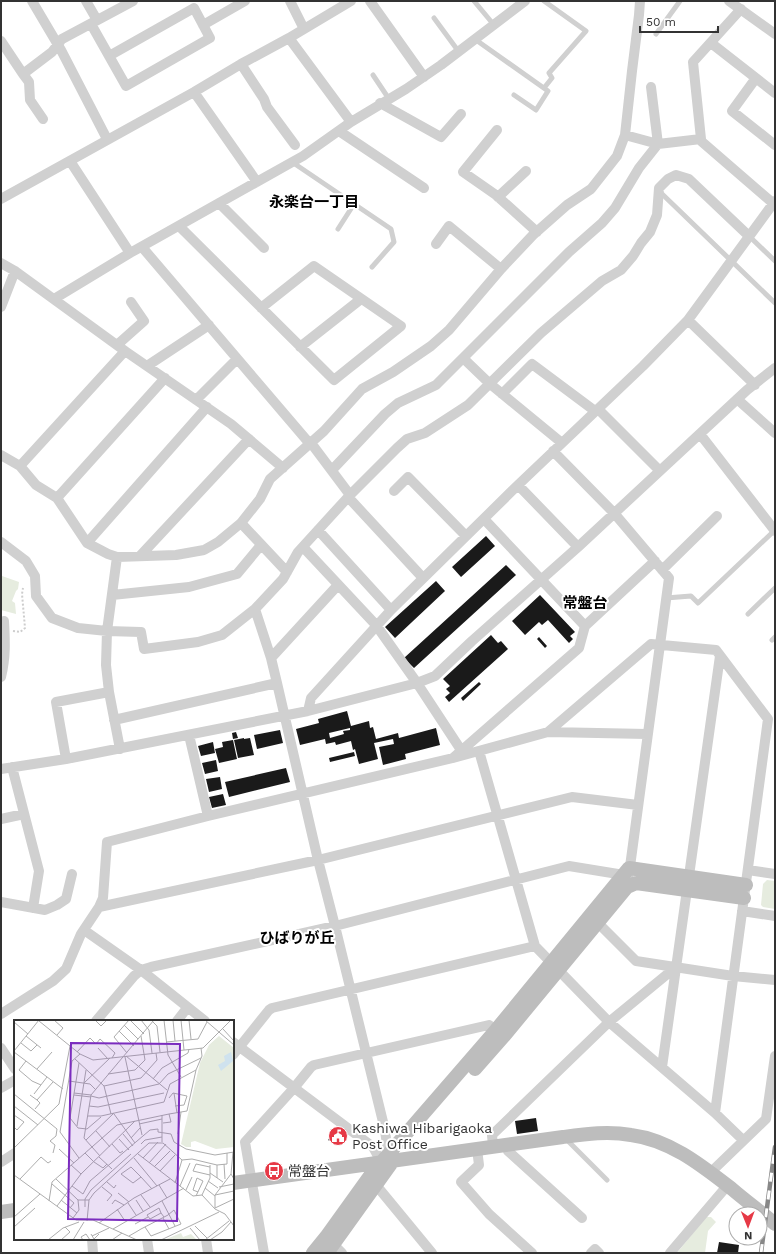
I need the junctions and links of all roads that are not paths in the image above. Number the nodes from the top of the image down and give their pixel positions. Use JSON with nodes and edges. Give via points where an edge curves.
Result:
{"nodes":[{"id":1,"x":32,"y":1,"type":"edge"},
{"id":2,"x":86,"y":1,"type":"edge"},
{"id":3,"x":133,"y":1,"type":"edge"},
{"id":4,"x":245,"y":1,"type":"edge"},
{"id":5,"x":290,"y":1,"type":"edge"},
{"id":6,"x":351,"y":1,"type":"edge"},
{"id":7,"x":370,"y":1,"type":"edge"},
{"id":8,"x":474,"y":1,"type":"edge"},
{"id":9,"x":525,"y":1,"type":"edge"},
{"id":10,"x":544,"y":1,"type":"edge"},
{"id":11,"x":640,"y":1,"type":"edge"},
{"id":12,"x":680,"y":1,"type":"edge"},
{"id":13,"x":729,"y":1,"type":"edge"},
{"id":14,"x":741,"y":9,"type":"junction"},
{"id":15,"x":434,"y":18,"type":"dead end"},
{"id":16,"x":94,"y":22,"type":"junction"},
{"id":17,"x":203,"y":25,"type":"junction"},
{"id":18,"x":494,"y":25,"type":"junction"},
{"id":19,"x":304,"y":29,"type":"junction"},
{"id":20,"x":656,"y":34,"type":"dead end"},
{"id":21,"x":775,"y":34,"type":"edge"},
{"id":22,"x":289,"y":38,"type":"junction"},
{"id":23,"x":476,"y":40,"type":"junction"},
{"id":24,"x":1,"y":42,"type":"edge"},
{"id":25,"x":711,"y":42,"type":"junction"},
{"id":26,"x":58,"y":45,"type":"junction"},
{"id":27,"x":459,"y":52,"type":"junction"},
{"id":28,"x":109,"y":56,"type":"junction"},
{"id":29,"x":241,"y":64,"type":"junction"},
{"id":30,"x":23,"y":74,"type":"junction"},
{"id":31,"x":373,"y":75,"type":"dead end"},
{"id":32,"x":424,"y":77,"type":"junction"},
{"id":33,"x":756,"y":78,"type":"junction"},
{"id":34,"x":544,"y":88,"type":"junction"},
{"id":35,"x":651,"y":88,"type":"dead end"},
{"id":36,"x":194,"y":92,"type":"junction"},
{"id":37,"x":775,"y":92,"type":"edge"},
{"id":38,"x":514,"y":95,"type":"dead end"},
{"id":39,"x":384,"y":101,"type":"junction"},
{"id":40,"x":461,"y":114,"type":"dead end"},
{"id":41,"x":42,"y":119,"type":"dead end"},
{"id":42,"x":351,"y":122,"type":"junction"},
{"id":43,"x":497,"y":130,"type":"dead end"},
{"id":44,"x":339,"y":131,"type":"junction"},
{"id":45,"x":625,"y":135,"type":"junction"},
{"id":46,"x":107,"y":139,"type":"junction"},
{"id":47,"x":701,"y":139,"type":"junction"},
{"id":48,"x":658,"y":144,"type":"junction"},
{"id":49,"x":295,"y":145,"type":"dead end"},
{"id":50,"x":775,"y":145,"type":"edge"},
{"id":51,"x":70,"y":161,"type":"junction"},
{"id":52,"x":292,"y":162,"type":"junction"},
{"id":53,"x":526,"y":171,"type":"dead end"},
{"id":54,"x":257,"y":182,"type":"junction"},
{"id":55,"x":424,"y":188,"type":"dead end"},
{"id":56,"x":659,"y":190,"type":"junction"},
{"id":57,"x":498,"y":197,"type":"junction"},
{"id":58,"x":1,"y":199,"type":"edge"},
{"id":59,"x":219,"y":203,"type":"junction"},
{"id":60,"x":774,"y":203,"type":"edge"},
{"id":61,"x":354,"y":204,"type":"junction"},
{"id":62,"x":179,"y":226,"type":"junction"},
{"id":63,"x":338,"y":229,"type":"dead end"},
{"id":64,"x":537,"y":232,"type":"junction"},
{"id":65,"x":749,"y":236,"type":"junction"},
{"id":66,"x":436,"y":244,"type":"dead end"},
{"id":67,"x":142,"y":247,"type":"junction"},
{"id":68,"x":264,"y":248,"type":"dead end"},
{"id":69,"x":130,"y":253,"type":"junction"},
{"id":70,"x":732,"y":261,"type":"junction"},
{"id":71,"x":775,"y":261,"type":"edge"},
{"id":72,"x":1,"y":262,"type":"edge"},
{"id":73,"x":372,"y":267,"type":"dead end"},
{"id":74,"x":501,"y":269,"type":"junction"},
{"id":75,"x":15,"y":271,"type":"junction"},
{"id":76,"x":54,"y":299,"type":"junction"},
{"id":77,"x":361,"y":299,"type":"junction"},
{"id":78,"x":131,"y":302,"type":"dead end"},
{"id":79,"x":775,"y":303,"type":"edge"},
{"id":80,"x":1,"y":307,"type":"edge"},
{"id":81,"x":261,"y":308,"type":"junction"},
{"id":82,"x":688,"y":320,"type":"junction"},
{"id":83,"x":209,"y":325,"type":"junction"},
{"id":84,"x":300,"y":347,"type":"junction"},
{"id":85,"x":121,"y":348,"type":"junction"},
{"id":86,"x":463,"y":358,"type":"junction"},
{"id":87,"x":237,"y":359,"type":"junction"},
{"id":88,"x":147,"y":366,"type":"junction"},
{"id":89,"x":774,"y":370,"type":"edge"},
{"id":90,"x":165,"y":378,"type":"junction"},
{"id":91,"x":489,"y":384,"type":"junction"},
{"id":92,"x":755,"y":385,"type":"junction"},
{"id":93,"x":502,"y":394,"type":"junction"},
{"id":94,"x":737,"y":399,"type":"junction"},
{"id":95,"x":196,"y":400,"type":"junction"},
{"id":96,"x":207,"y":407,"type":"junction"},
{"id":97,"x":596,"y":410,"type":"junction"},
{"id":98,"x":775,"y":433,"type":"edge"},
{"id":99,"x":700,"y":434,"type":"junction"},
{"id":100,"x":249,"y":439,"type":"junction"},
{"id":101,"x":562,"y":443,"type":"junction"},
{"id":102,"x":310,"y":444,"type":"junction"},
{"id":103,"x":553,"y":451,"type":"junction"},
{"id":104,"x":1,"y":455,"type":"edge"},
{"id":105,"x":20,"y":466,"type":"junction"},
{"id":106,"x":283,"y":468,"type":"junction"},
{"id":107,"x":332,"y":470,"type":"junction"},
{"id":108,"x":660,"y":471,"type":"junction"},
{"id":109,"x":518,"y":485,"type":"junction"},
{"id":110,"x":394,"y":492,"type":"dead end"},
{"id":111,"x":349,"y":496,"type":"junction"},
{"id":112,"x":57,"y":498,"type":"junction"},
{"id":113,"x":614,"y":514,"type":"junction"},
{"id":114,"x":717,"y":516,"type":"dead end"},
{"id":115,"x":484,"y":519,"type":"junction"},
{"id":116,"x":241,"y":524,"type":"junction"},
{"id":117,"x":318,"y":530,"type":"junction"},
{"id":118,"x":775,"y":531,"type":"edge"},
{"id":119,"x":466,"y":536,"type":"junction"},
{"id":120,"x":1,"y":542,"type":"edge"},
{"id":121,"x":88,"y":543,"type":"junction"},
{"id":122,"x":261,"y":545,"type":"junction"},
{"id":123,"x":303,"y":547,"type":"junction"},
{"id":124,"x":578,"y":547,"type":"junction"},
{"id":125,"x":140,"y":556,"type":"junction"},
{"id":126,"x":117,"y":557,"type":"junction"},
{"id":127,"x":655,"y":561,"type":"junction"},
{"id":128,"x":662,"y":570,"type":"junction"},
{"id":129,"x":287,"y":572,"type":"junction"},
{"id":130,"x":423,"y":578,"type":"junction"},
{"id":131,"x":541,"y":580,"type":"junction"},
{"id":132,"x":338,"y":585,"type":"junction"},
{"id":133,"x":775,"y":588,"type":"edge"},
{"id":134,"x":112,"y":595,"type":"junction"},
{"id":135,"x":666,"y":598,"type":"junction"},
{"id":136,"x":255,"y":610,"type":"junction"},
{"id":137,"x":390,"y":610,"type":"junction"},
{"id":138,"x":748,"y":614,"type":"dead end"},
{"id":139,"x":4,"y":625,"type":"road end"},
{"id":140,"x":376,"y":625,"type":"junction"},
{"id":141,"x":585,"y":626,"type":"junction"},
{"id":142,"x":107,"y":631,"type":"junction"},
{"id":143,"x":660,"y":645,"type":"junction"},
{"id":144,"x":720,"y":656,"type":"junction"},
{"id":145,"x":271,"y":658,"type":"junction"},
{"id":146,"x":1,"y":677,"type":"edge"},
{"id":147,"x":277,"y":683,"type":"junction"},
{"id":148,"x":417,"y":683,"type":"junction"},
{"id":149,"x":109,"y":692,"type":"junction"},
{"id":150,"x":308,"y":711,"type":"junction"},
{"id":151,"x":284,"y":715,"type":"junction"},
{"id":152,"x":114,"y":720,"type":"junction"},
{"id":153,"x":548,"y":732,"type":"junction"},
{"id":154,"x":647,"y":734,"type":"junction"},
{"id":155,"x":189,"y":735,"type":"junction"},
{"id":156,"x":120,"y":749,"type":"junction"},
{"id":157,"x":462,"y":750,"type":"junction"},
{"id":158,"x":479,"y":751,"type":"junction"},
{"id":159,"x":453,"y":758,"type":"junction"},
{"id":160,"x":66,"y":759,"type":"junction"},
{"id":161,"x":12,"y":767,"type":"junction"},
{"id":162,"x":1,"y":769,"type":"edge"},
{"id":163,"x":302,"y":794,"type":"junction"},
{"id":164,"x":638,"y":805,"type":"junction"},
{"id":165,"x":24,"y":814,"type":"junction"},
{"id":166,"x":208,"y":816,"type":"junction"},
{"id":167,"x":498,"y":816,"type":"junction"},
{"id":168,"x":1,"y":819,"type":"edge"},
{"id":169,"x":318,"y":860,"type":"junction"},
{"id":170,"x":748,"y":870,"type":"junction"},
{"id":171,"x":72,"y":874,"type":"dead end"},
{"id":172,"x":775,"y":874,"type":"edge"},
{"id":173,"x":627,"y":876,"type":"junction"},
{"id":174,"x":516,"y":880,"type":"junction"},
{"id":175,"x":688,"y":883,"type":"junction"},
{"id":176,"x":744,"y":898,"type":"junction"},
{"id":177,"x":1,"y":902,"type":"edge"},
{"id":178,"x":100,"y":907,"type":"junction"},
{"id":179,"x":33,"y":908,"type":"junction"},
{"id":180,"x":775,"y":916,"type":"edge"},
{"id":181,"x":594,"y":919,"type":"junction"},
{"id":182,"x":335,"y":926,"type":"junction"},
{"id":183,"x":84,"y":930,"type":"junction"},
{"id":184,"x":535,"y":946,"type":"junction"},
{"id":185,"x":555,"y":966,"type":"junction"},
{"id":186,"x":676,"y":967,"type":"junction"},
{"id":187,"x":141,"y":970,"type":"junction"},
{"id":188,"x":733,"y":976,"type":"junction"},
{"id":189,"x":775,"y":980,"type":"edge"},
{"id":190,"x":351,"y":989,"type":"junction"},
{"id":191,"x":187,"y":1008,"type":"junction"},
{"id":192,"x":1,"y":1014,"type":"edge"},
{"id":193,"x":97,"y":1020,"type":"edge"},
{"id":194,"x":178,"y":1020,"type":"edge"},
{"id":195,"x":204,"y":1020,"type":"edge"},
{"id":196,"x":609,"y":1022,"type":"junction"},
{"id":197,"x":500,"y":1033,"type":"junction"},
{"id":198,"x":1,"y":1048,"type":"edge"},
{"id":199,"x":235,"y":1048,"type":"edge"},
{"id":200,"x":366,"y":1053,"type":"junction"},
{"id":201,"x":775,"y":1056,"type":"edge"},
{"id":202,"x":662,"y":1067,"type":"junction"},
{"id":203,"x":14,"y":1068,"type":"edge"},
{"id":204,"x":14,"y":1081,"type":"edge"},
{"id":205,"x":1,"y":1088,"type":"edge"},
{"id":206,"x":294,"y":1088,"type":"junction"},
{"id":207,"x":715,"y":1113,"type":"junction"},
{"id":208,"x":563,"y":1137,"type":"junction"},
{"id":209,"x":743,"y":1140,"type":"junction"},
{"id":210,"x":500,"y":1145,"type":"junction"},
{"id":211,"x":477,"y":1149,"type":"junction"},
{"id":212,"x":14,"y":1154,"type":"edge"},
{"id":213,"x":388,"y":1159,"type":"junction"},
{"id":214,"x":1,"y":1162,"type":"edge"},
{"id":215,"x":711,"y":1172,"type":"junction"},
{"id":216,"x":607,"y":1180,"type":"dead end"},
{"id":217,"x":251,"y":1181,"type":"junction"},
{"id":218,"x":234,"y":1183,"type":"edge"},
{"id":219,"x":376,"y":1185,"type":"junction"},
{"id":220,"x":727,"y":1186,"type":"junction"},
{"id":221,"x":14,"y":1210,"type":"edge"},
{"id":222,"x":1,"y":1212,"type":"edge"},
{"id":223,"x":582,"y":1218,"type":"dead end"},
{"id":224,"x":775,"y":1224,"type":"edge"},
{"id":225,"x":92,"y":1240,"type":"edge"},
{"id":226,"x":147,"y":1240,"type":"edge"},
{"id":227,"x":206,"y":1240,"type":"edge"},
{"id":228,"x":332,"y":1247,"type":"edge"},
{"id":229,"x":93,"y":1253,"type":"edge"},
{"id":230,"x":149,"y":1253,"type":"edge"},
{"id":231,"x":208,"y":1253,"type":"edge"},
{"id":232,"x":264,"y":1253,"type":"edge"},
{"id":233,"x":313,"y":1253,"type":"edge"},
{"id":234,"x":432,"y":1253,"type":"edge"},
{"id":235,"x":532,"y":1253,"type":"edge"},
{"id":236,"x":591,"y":1253,"type":"edge"},
{"id":237,"x":599,"y":1253,"type":"edge"},
{"id":238,"x":670,"y":1253,"type":"edge"}],
"edges":[{"from":1,"to":26,"type":"street"},
{"from":2,"to":16,"type":"street"},
{"from":3,"to":16,"type":"street"},
{"from":4,"to":17,"type":"street"},
{"from":5,"to":19,"type":"street"},
{"from":6,"to":19,"type":"street"},
{"from":7,"to":32,"type":"street"},
{"from":8,"to":18,"type":"lane"},
{"from":9,"to":18,"type":"street"},
{"from":10,"to":34,"type":"lane","via":[[586,32],[549,73],[552,78]]},
{"from":11,"to":45,"type":"street"},
{"from":12,"to":20,"type":"lane"},
{"from":13,"to":14,"type":"street"},
{"from":14,"to":21,"type":"street"},
{"from":14,"to":25,"type":"street"},
{"from":15,"to":27,"type":"lane"},
{"from":16,"to":26,"type":"street","via":[[62,39]]},
{"from":16,"to":28,"type":"street"},
{"from":17,"to":28,"type":"street","via":[[194,8]]},
{"from":17,"to":28,"type":"street","via":[[210,38],[126,86]]},
{"from":18,"to":23,"type":"street"},
{"from":19,"to":22,"type":"street"},
{"from":22,"to":29,"type":"street"},
{"from":22,"to":42,"type":"street"},
{"from":23,"to":27,"type":"street"},
{"from":23,"to":34,"type":"lane"},
{"from":24,"to":30,"type":"street"},
{"from":25,"to":33,"type":"street"},
{"from":25,"to":47,"type":"street","via":[[693,62]]},
{"from":26,"to":30,"type":"street"},
{"from":26,"to":46,"type":"street"},
{"from":27,"to":32,"type":"street"},
{"from":29,"to":36,"type":"street"},
{"from":29,"to":49,"type":"street","via":[[267,107]]},
{"from":30,"to":41,"type":"street","via":[[29,82],[30,100]]},
{"from":31,"to":39,"type":"lane"},
{"from":32,"to":39,"type":"street"},
{"from":33,"to":37,"type":"street"},
{"from":33,"to":50,"type":"street","via":[[732,111]]},
{"from":34,"to":38,"type":"lane","via":[[548,91],[536,110]]},
{"from":35,"to":48,"type":"street"},
{"from":36,"to":46,"type":"street"},
{"from":36,"to":54,"type":"street"},
{"from":39,"to":40,"type":"street","via":[[441,137]]},
{"from":39,"to":42,"type":"street"},
{"from":42,"to":44,"type":"street"},
{"from":43,"to":57,"type":"street","via":[[463,172]]},
{"from":44,"to":52,"type":"street"},
{"from":44,"to":55,"type":"street"},
{"from":45,"to":48,"type":"street"},
{"from":45,"to":64,"type":"street","via":[[617,156],[591,190],[566,205]]},
{"from":46,"to":51,"type":"street"},
{"from":47,"to":48,"type":"street"},
{"from":47,"to":60,"type":"street"},
{"from":48,"to":86,"type":"street","via":[[602,224],[569,252]]},
{"from":51,"to":58,"type":"street"},
{"from":51,"to":69,"type":"street"},
{"from":52,"to":54,"type":"street"},
{"from":52,"to":61,"type":"lane"},
{"from":53,"to":57,"type":"street"},
{"from":54,"to":59,"type":"street"},
{"from":56,"to":65,"type":"street","via":[[668,179],[676,175],[689,179]]},
{"from":56,"to":70,"type":"lane"},
{"from":56,"to":91,"type":"street","via":[[657,215],[650,232],[621,270],[583,296]]},
{"from":57,"to":64,"type":"street"},
{"from":59,"to":62,"type":"street"},
{"from":59,"to":68,"type":"street"},
{"from":60,"to":65,"type":"street"},
{"from":61,"to":63,"type":"lane"},
{"from":61,"to":73,"type":"lane","via":[[391,229],[394,242]]},
{"from":62,"to":67,"type":"street"},
{"from":62,"to":81,"type":"street"},
{"from":64,"to":74,"type":"street"},
{"from":65,"to":70,"type":"street"},
{"from":65,"to":71,"type":"lane"},
{"from":66,"to":74,"type":"street","via":[[449,226]]},
{"from":67,"to":69,"type":"street"},
{"from":67,"to":83,"type":"street"},
{"from":69,"to":76,"type":"street"},
{"from":70,"to":79,"type":"lane"},
{"from":70,"to":82,"type":"street"},
{"from":72,"to":75,"type":"street"},
{"from":74,"to":102,"type":"street","via":[[449,330],[393,372],[362,389]]},
{"from":75,"to":76,"type":"street"},
{"from":75,"to":80,"type":"street"},
{"from":76,"to":85,"type":"street"},
{"from":77,"to":81,"type":"street","via":[[314,266]]},
{"from":77,"to":84,"type":"street"},
{"from":77,"to":84,"type":"street","via":[[401,326],[334,380]]},
{"from":78,"to":85,"type":"street","via":[[144,322]]},
{"from":81,"to":84,"type":"street"},
{"from":82,"to":92,"type":"street"},
{"from":82,"to":97,"type":"street"},
{"from":83,"to":87,"type":"street"},
{"from":83,"to":88,"type":"street"},
{"from":85,"to":88,"type":"street"},
{"from":85,"to":105,"type":"street"},
{"from":86,"to":91,"type":"street"},
{"from":86,"to":107,"type":"street","via":[[436,385],[398,404],[385,414]]},
{"from":87,"to":95,"type":"street"},
{"from":87,"to":102,"type":"street"},
{"from":88,"to":90,"type":"street"},
{"from":89,"to":92,"type":"street"},
{"from":90,"to":95,"type":"street"},
{"from":90,"to":112,"type":"street"},
{"from":91,"to":93,"type":"street"},
{"from":91,"to":111,"type":"street","via":[[468,405],[449,418],[425,433],[407,439]]},
{"from":92,"to":94,"type":"street"},
{"from":93,"to":97,"type":"street","via":[[532,364]]},
{"from":93,"to":101,"type":"street"},
{"from":94,"to":98,"type":"street"},
{"from":94,"to":99,"type":"street"},
{"from":95,"to":96,"type":"street"},
{"from":96,"to":100,"type":"street"},
{"from":96,"to":121,"type":"street"},
{"from":97,"to":101,"type":"street"},
{"from":97,"to":108,"type":"street"},
{"from":99,"to":108,"type":"street"},
{"from":99,"to":118,"type":"street"},
{"from":100,"to":106,"type":"street"},
{"from":100,"to":125,"type":"street"},
{"from":101,"to":103,"type":"street"},
{"from":102,"to":106,"type":"street"},
{"from":102,"to":107,"type":"street"},
{"from":103,"to":109,"type":"street"},
{"from":103,"to":113,"type":"street"},
{"from":104,"to":105,"type":"street"},
{"from":105,"to":112,"type":"street","via":[[36,485]]},
{"from":106,"to":116,"type":"street","via":[[270,478],[260,499]]},
{"from":107,"to":111,"type":"street"},
{"from":108,"to":113,"type":"street"},
{"from":109,"to":115,"type":"street"},
{"from":109,"to":124,"type":"street"},
{"from":110,"to":119,"type":"street","via":[[408,477]]},
{"from":111,"to":117,"type":"street"},
{"from":111,"to":130,"type":"street"},
{"from":112,"to":121,"type":"street"},
{"from":113,"to":124,"type":"street"},
{"from":113,"to":127,"type":"street"},
{"from":114,"to":128,"type":"street"},
{"from":115,"to":119,"type":"street"},
{"from":115,"to":131,"type":"street"},
{"from":116,"to":122,"type":"street"},
{"from":116,"to":125,"type":"street","via":[[204,550],[176,556]]},
{"from":117,"to":123,"type":"street"},
{"from":117,"to":137,"type":"street"},
{"from":118,"to":135,"type":"lane","via":[[698,603],[691,596]]},
{"from":119,"to":130,"type":"street"},
{"from":120,"to":142,"type":"street","via":[[26,561],[35,576],[36,596],[52,618],[78,628]]},
{"from":121,"to":126,"type":"street"},
{"from":122,"to":129,"type":"street"},
{"from":122,"to":134,"type":"street","via":[[237,574],[189,587]]},
{"from":123,"to":129,"type":"street"},
{"from":123,"to":132,"type":"street"},
{"from":124,"to":131,"type":"street"},
{"from":125,"to":126,"type":"street"},
{"from":126,"to":134,"type":"street"},
{"from":127,"to":128,"type":"street"},
{"from":127,"to":141,"type":"street"},
{"from":128,"to":135,"type":"street","via":[[669,578]]},
{"from":129,"to":136,"type":"street","via":[[284,579]]},
{"from":130,"to":137,"type":"street"},
{"from":131,"to":141,"type":"street"},
{"from":131,"to":148,"type":"street","via":[[435,676]]},
{"from":132,"to":140,"type":"street"},
{"from":132,"to":145,"type":"street"},
{"from":133,"to":138,"type":"lane"},
{"from":134,"to":142,"type":"street"},
{"from":135,"to":143,"type":"street"},
{"from":136,"to":142,"type":"street","via":[[222,635],[198,642],[144,648],[141,632]]},
{"from":136,"to":145,"type":"street"},
{"from":137,"to":140,"type":"street"},
{"from":139,"to":146,"type":"street","via":[[6,643]]},
{"from":140,"to":148,"type":"street"},
{"from":140,"to":150,"type":"street","via":[[311,698]]},
{"from":141,"to":157,"type":"street","via":[[579,648]]},
{"from":142,"to":149,"type":"street","via":[[106,665]]},
{"from":143,"to":144,"type":"street","via":[[716,650]]},
{"from":143,"to":153,"type":"street","via":[[651,644]]},
{"from":143,"to":154,"type":"street"},
{"from":144,"to":170,"type":"street","via":[[768,719]]},
{"from":144,"to":175,"type":"street"},
{"from":145,"to":147,"type":"street"},
{"from":147,"to":151,"type":"street"},
{"from":147,"to":152,"type":"street"},
{"from":148,"to":150,"type":"street"},
{"from":148,"to":157,"type":"street"},
{"from":149,"to":152,"type":"street"},
{"from":149,"to":160,"type":"street","via":[[56,702]]},
{"from":150,"to":151,"type":"street"},
{"from":151,"to":155,"type":"street"},
{"from":151,"to":163,"type":"street"},
{"from":152,"to":156,"type":"street"},
{"from":153,"to":154,"type":"street"},
{"from":153,"to":158,"type":"street"},
{"from":154,"to":164,"type":"street"},
{"from":155,"to":156,"type":"street"},
{"from":155,"to":166,"type":"street"},
{"from":156,"to":160,"type":"street"},
{"from":157,"to":159,"type":"street"},
{"from":158,"to":159,"type":"street"},
{"from":158,"to":167,"type":"street"},
{"from":159,"to":163,"type":"street"},
{"from":160,"to":161,"type":"street"},
{"from":161,"to":162,"type":"street"},
{"from":161,"to":165,"type":"street"},
{"from":163,"to":166,"type":"street"},
{"from":163,"to":169,"type":"street"},
{"from":164,"to":167,"type":"street","via":[[572,797]]},
{"from":164,"to":173,"type":"street"},
{"from":165,"to":168,"type":"street"},
{"from":165,"to":179,"type":"street","via":[[38,871]]},
{"from":166,"to":178,"type":"street","via":[[107,842],[103,898]]},
{"from":167,"to":169,"type":"street"},
{"from":167,"to":174,"type":"street"},
{"from":169,"to":178,"type":"street"},
{"from":169,"to":182,"type":"street"},
{"from":170,"to":172,"type":"street"},
{"from":170,"to":176,"type":"street"},
{"from":171,"to":179,"type":"street","via":[[66,899],[45,910]]},
{"from":173,"to":174,"type":"street","via":[[569,866]]},
{"from":173,"to":175,"type":"street","via":[[636,883]]},
{"from":173,"to":181,"type":"street"},
{"from":174,"to":182,"type":"street"},
{"from":174,"to":184,"type":"street"},
{"from":175,"to":176,"type":"street"},
{"from":175,"to":186,"type":"street"},
{"from":176,"to":180,"type":"street"},
{"from":176,"to":188,"type":"street"},
{"from":177,"to":179,"type":"street"},
{"from":178,"to":183,"type":"street"},
{"from":181,"to":185,"type":"street"},
{"from":181,"to":186,"type":"street","via":[[636,961]]},
{"from":182,"to":187,"type":"street"},
{"from":182,"to":190,"type":"street"},
{"from":183,"to":187,"type":"street"},
{"from":183,"to":192,"type":"street","via":[[66,969],[53,981]]},
{"from":184,"to":185,"type":"street"},
{"from":184,"to":190,"type":"street"},
{"from":185,"to":196,"type":"street"},
{"from":185,"to":197,"type":"street"},
{"from":186,"to":188,"type":"street"},
{"from":186,"to":196,"type":"street"},
{"from":186,"to":202,"type":"street"},
{"from":187,"to":191,"type":"street"},
{"from":187,"to":193,"type":"street"},
{"from":188,"to":189,"type":"street"},
{"from":188,"to":207,"type":"street"},
{"from":190,"to":199,"type":"street","via":[[272,1008]]},
{"from":190,"to":200,"type":"street"},
{"from":191,"to":194,"type":"street"},
{"from":191,"to":195,"type":"street"},
{"from":196,"to":202,"type":"street"},
{"from":196,"to":210,"type":"street","via":[[492,1135]]},
{"from":197,"to":200,"type":"street","via":[[489,1025]]},
{"from":197,"to":213,"type":"street"},
{"from":198,"to":203,"type":"street"},
{"from":199,"to":206,"type":"street"},
{"from":200,"to":206,"type":"street","via":[[314,1065]]},
{"from":200,"to":213,"type":"street","via":[[385,1130]]},
{"from":201,"to":209,"type":"street","via":[[766,1120]]},
{"from":202,"to":207,"type":"street"},
{"from":204,"to":205,"type":"street"},
{"from":206,"to":213,"type":"street"},
{"from":206,"to":217,"type":"street","via":[[245,1142]]},
{"from":207,"to":209,"type":"street"},
{"from":208,"to":210,"type":"street"},
{"from":208,"to":215,"type":"street","via":[[613,1133],[651,1139],[691,1158]]},
{"from":208,"to":216,"type":"lane"},
{"from":209,"to":215,"type":"street"},
{"from":210,"to":211,"type":"street"},
{"from":210,"to":223,"type":"street"},
{"from":211,"to":213,"type":"street"},
{"from":211,"to":235,"type":"street","via":[[479,1165],[461,1182],[490,1214]]},
{"from":212,"to":214,"type":"street"},
{"from":213,"to":217,"type":"street"},
{"from":213,"to":219,"type":"street"},
{"from":213,"to":228,"type":"street","via":[[372,1173]]},
{"from":215,"to":220,"type":"street"},
{"from":217,"to":218,"type":"street"},
{"from":217,"to":232,"type":"street"},
{"from":219,"to":228,"type":"street"},
{"from":219,"to":234,"type":"street"},
{"from":220,"to":224,"type":"street"},
{"from":220,"to":238,"type":"street"},
{"from":221,"to":222,"type":"street"},
{"from":225,"to":229,"type":"street"},
{"from":226,"to":230,"type":"street"},
{"from":227,"to":231,"type":"street"},
{"from":228,"to":233,"type":"street"},
{"from":236,"to":237,"type":"street","via":[[595,1249]]}]}
